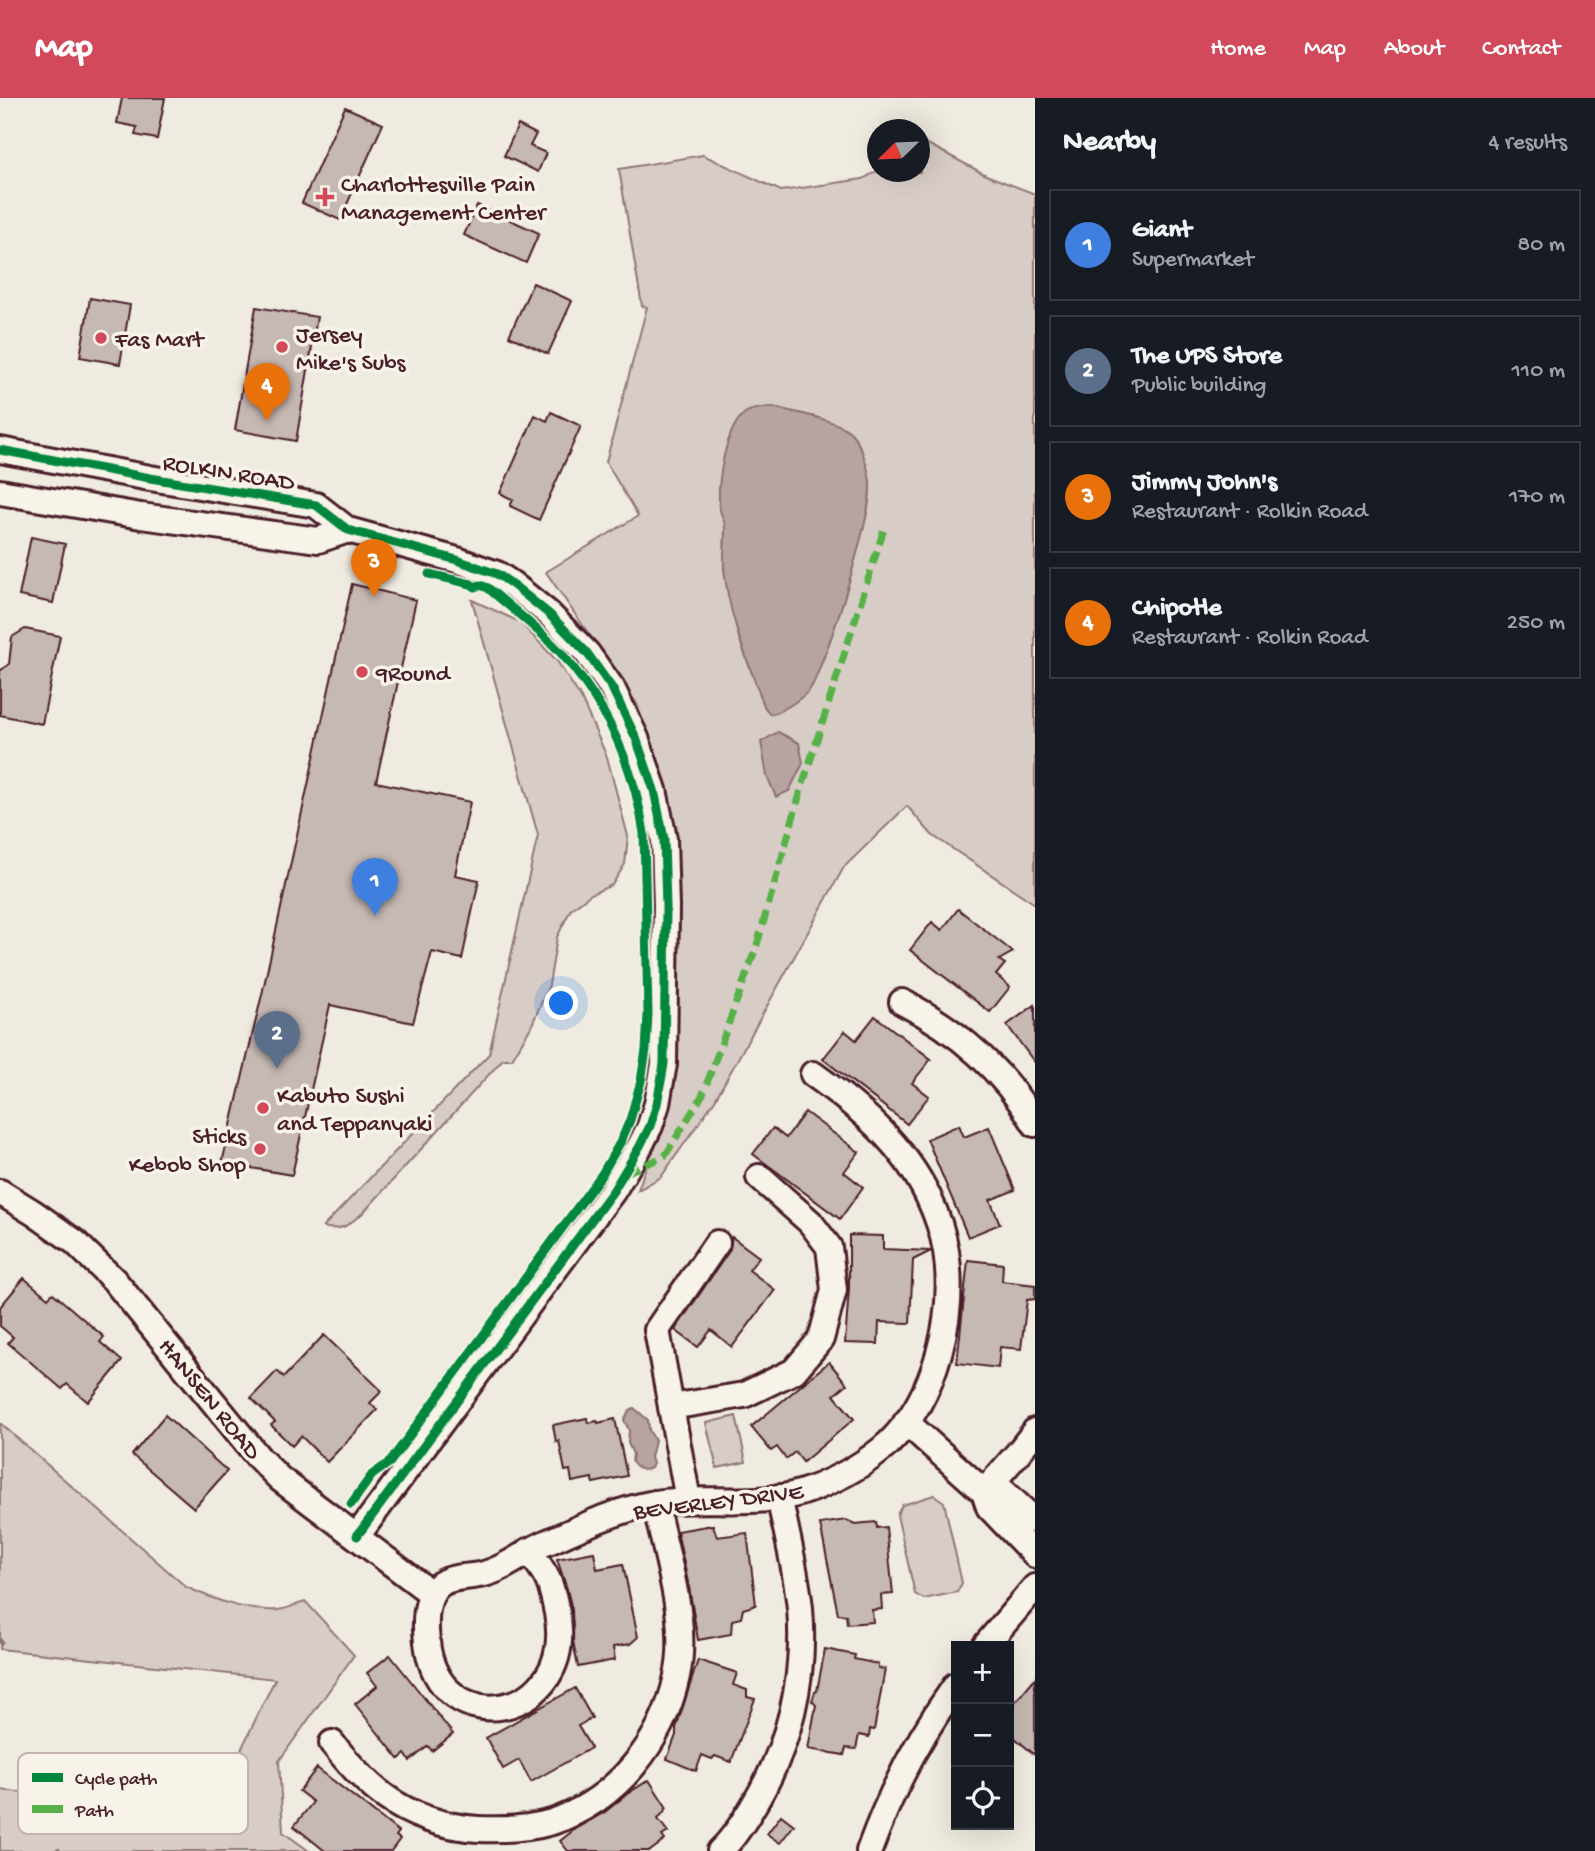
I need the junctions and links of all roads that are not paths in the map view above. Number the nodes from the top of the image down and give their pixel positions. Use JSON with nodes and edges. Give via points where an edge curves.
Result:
{"nodes":[{"id":1,"x":0,"y":450,"type":"edge"},
{"id":2,"x":0,"y":492,"type":"edge"},
{"id":3,"x":348,"y":530,"type":"junction"},
{"id":4,"x":902,"y":1002,"type":"dead end"},
{"id":5,"x":814,"y":1074,"type":"dead end"},
{"id":6,"x":1035,"y":1124,"type":"edge"},
{"id":7,"x":759,"y":1177,"type":"dead end"},
{"id":8,"x":0,"y":1192,"type":"edge"},
{"id":9,"x":717,"y":1243,"type":"dead end"},
{"id":10,"x":671,"y":1407,"type":"junction"},
{"id":11,"x":906,"y":1422,"type":"junction"},
{"id":12,"x":1035,"y":1431,"type":"edge"},
{"id":13,"x":984,"y":1492,"type":"junction"},
{"id":14,"x":779,"y":1497,"type":"junction"},
{"id":15,"x":688,"y":1500,"type":"junction"},
{"id":16,"x":655,"y":1503,"type":"junction"},
{"id":17,"x":1035,"y":1521,"type":"edge"},
{"id":18,"x":357,"y":1536,"type":"junction"},
{"id":19,"x":528,"y":1551,"type":"junction"},
{"id":20,"x":1035,"y":1555,"type":"edge"},
{"id":21,"x":1035,"y":1587,"type":"edge"},
{"id":22,"x":432,"y":1594,"type":"junction"},
{"id":23,"x":989,"y":1641,"type":"edge"},
{"id":24,"x":951,"y":1693,"type":"edge"},
{"id":25,"x":332,"y":1743,"type":"dead end"},
{"id":26,"x":720,"y":1851,"type":"edge"},
{"id":27,"x":869,"y":1851,"type":"edge"}],
"edges":[{"from":1,"to":3,"type":"street","name":"ROLKIN ROAD","via":[[316,505]]},
{"from":2,"to":3,"type":"street","via":[[318,540]]},
{"from":3,"to":18,"type":"street","name":"ROLKIN ROAD","via":[[497,574],[549,614],[587,653],[624,711],[648,770],[664,839],[666,907],[664,1064],[650,1126],[613,1191]]},
{"from":4,"to":6,"type":"street","via":[[962,1039],[988,1062]]},
{"from":5,"to":11,"type":"street","name":"BEVERLEY DRIVE","via":[[869,1118],[906,1160],[928,1196],[946,1251],[946,1319],[939,1353],[928,1385]]},
{"from":7,"to":10,"type":"street","via":[[810,1222],[829,1247],[834,1290],[821,1339],[794,1371],[744,1395]]},
{"from":8,"to":18,"type":"street","name":"HANSEN ROAD","via":[[83,1249],[114,1280],[259,1458]]},
{"from":9,"to":10,"type":"street","via":[[657,1330]]},
{"from":10,"to":15,"type":"street"},
{"from":11,"to":13,"type":"street"},
{"from":11,"to":14,"type":"street","name":"BEVERLEY DRIVE","via":[[889,1442],[837,1479]]},
{"from":12,"to":13,"type":"street"},
{"from":13,"to":17,"type":"street","via":[[1003,1491]]},
{"from":13,"to":20,"type":"street","via":[[989,1507]]},
{"from":14,"to":15,"type":"street","name":"BEVERLEY DRIVE"},
{"from":14,"to":26,"type":"street","via":[[800,1609],[797,1686],[790,1724],[764,1789]]},
{"from":15,"to":16,"type":"street","name":"BEVERLEY DRIVE"},
{"from":16,"to":19,"type":"street","name":"BEVERLEY DRIVE","via":[[611,1515]]},
{"from":16,"to":25,"type":"street","via":[[680,1617],[678,1672],[656,1735],[598,1799],[550,1822],[524,1828],[436,1822],[386,1797],[364,1780]]},
{"from":18,"to":22,"type":"street","name":"HANSEN ROAD"},
{"from":19,"to":22,"type":"street","name":"BEVERLEY DRIVE","via":[[485,1574],[449,1580]]},
{"from":19,"to":22,"type":"street","via":[[545,1571],[552,1589],[560,1636],[551,1672],[528,1696],[513,1704],[481,1707],[443,1686],[428,1653],[425,1629]]},
{"from":21,"to":23,"type":"street"},
{"from":24,"to":27,"type":"street","via":[[900,1780]]}]}
